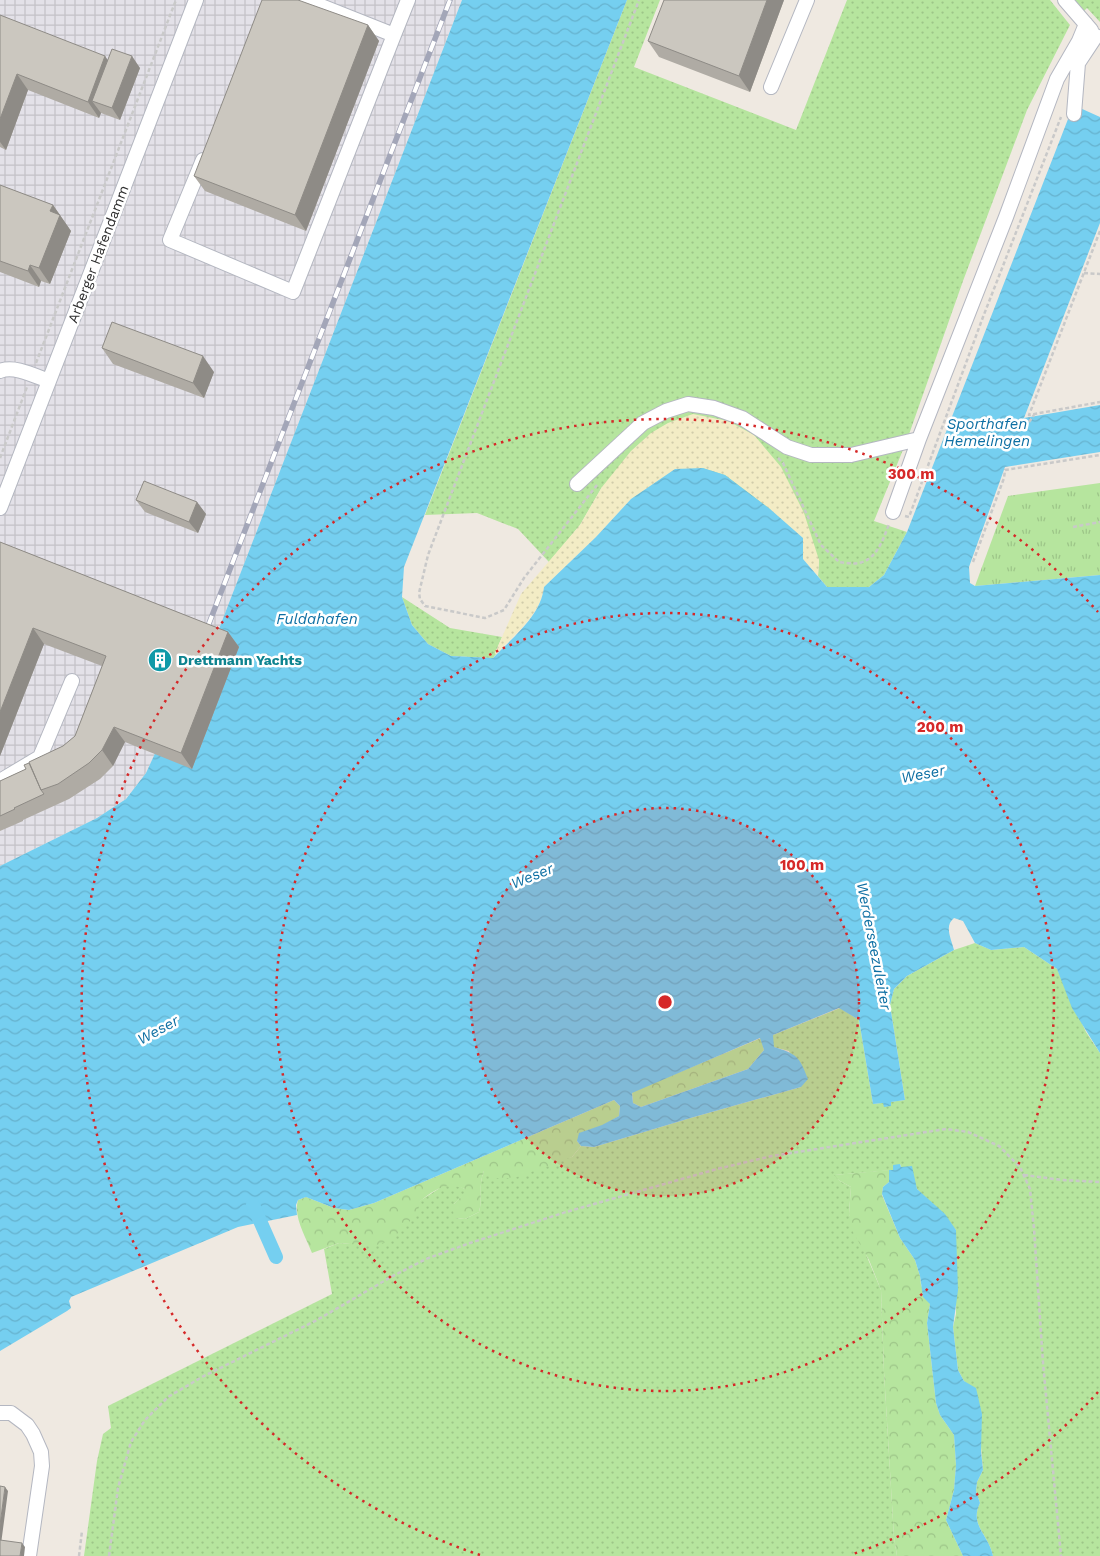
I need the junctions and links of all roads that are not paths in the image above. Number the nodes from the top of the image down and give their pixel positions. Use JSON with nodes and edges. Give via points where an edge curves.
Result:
{"nodes":[{"id":1,"x":196,"y":0,"type":"edge"},
{"id":2,"x":306,"y":0,"type":"edge"},
{"id":3,"x":408,"y":0,"type":"edge"},
{"id":4,"x":807,"y":0,"type":"edge"},
{"id":5,"x":1065,"y":0,"type":"edge"},
{"id":6,"x":1086,"y":24,"type":"junction"},
{"id":7,"x":394,"y":35,"type":"junction"},
{"id":8,"x":1098,"y":39,"type":"edge"},
{"id":9,"x":771,"y":87,"type":"dead end"},
{"id":10,"x":1069,"y":114,"type":"road end"},
{"id":11,"x":208,"y":148,"type":"edge"},
{"id":12,"x":0,"y":371,"type":"edge"},
{"id":13,"x":49,"y":381,"type":"junction"},
{"id":14,"x":919,"y":439,"type":"junction"},
{"id":15,"x":577,"y":484,"type":"dead end"},
{"id":16,"x":0,"y":508,"type":"edge"},
{"id":17,"x":893,"y":512,"type":"road end"},
{"id":18,"x":72,"y":681,"type":"dead end"},
{"id":19,"x":0,"y":780,"type":"edge"},
{"id":20,"x":0,"y":1413,"type":"edge"},
{"id":21,"x":29,"y":1556,"type":"edge"}],
"edges":[{"from":1,"to":13,"type":"street","name":"Arberger Hafendamm"},
{"from":2,"to":7,"type":"street"},
{"from":3,"to":7,"type":"street"},
{"from":4,"to":9,"type":"street"},
{"from":5,"to":6,"type":"street"},
{"from":6,"to":8,"type":"street"},
{"from":6,"to":14,"type":"street","via":[[1058,79]]},
{"from":7,"to":11,"type":"street","via":[[293,292],[170,240]]},
{"from":8,"to":10,"type":"street","via":[[1078,63]]},
{"from":12,"to":13,"type":"street","via":[[5,369]]},
{"from":13,"to":16,"type":"street","name":"Arberger Hafendamm"},
{"from":14,"to":15,"type":"street","via":[[851,455],[811,455],[787,447],[742,418],[714,408],[688,404],[643,423]]},
{"from":14,"to":17,"type":"street"},
{"from":18,"to":19,"type":"street","via":[[40,757]]},
{"from":20,"to":21,"type":"street","via":[[11,1413],[27,1425],[41,1452],[40,1488]]}]}
